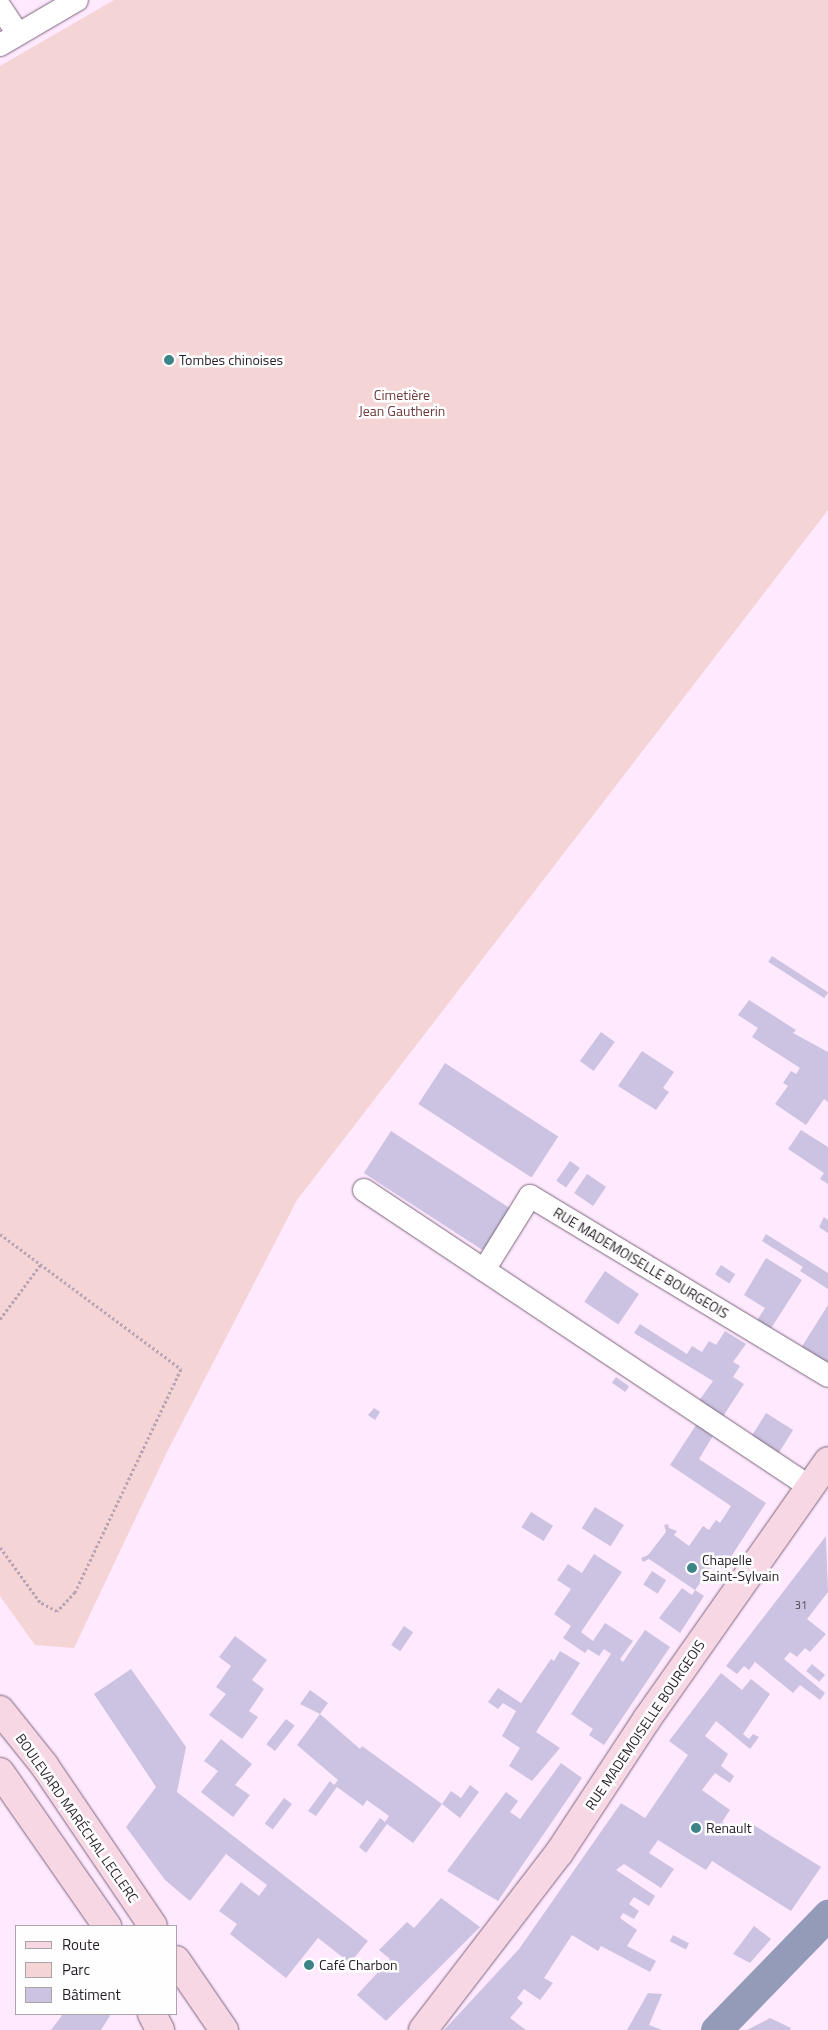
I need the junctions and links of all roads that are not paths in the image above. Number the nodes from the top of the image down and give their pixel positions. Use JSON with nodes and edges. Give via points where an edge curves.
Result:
{"nodes":[{"id":1,"x":77,"y":0,"type":"edge"},
{"id":2,"x":0,"y":7,"type":"edge"},
{"id":3,"x":9,"y":39,"type":"edge"},
{"id":4,"x":364,"y":1190,"type":"dead end"},
{"id":5,"x":484,"y":1270,"type":"junction"},
{"id":6,"x":828,"y":1376,"type":"edge"},
{"id":7,"x":828,"y":1461,"type":"edge"},
{"id":8,"x":810,"y":1487,"type":"junction"},
{"id":9,"x":0,"y":1710,"type":"edge"},
{"id":10,"x":0,"y":1772,"type":"edge"},
{"id":11,"x":106,"y":1925,"type":"edge"},
{"id":12,"x":152,"y":1925,"type":"edge"},
{"id":13,"x":178,"y":1963,"type":"edge"},
{"id":14,"x":456,"y":1985,"type":"junction"},
{"id":15,"x":152,"y":2015,"type":"edge"},
{"id":16,"x":160,"y":2030,"type":"edge"},
{"id":17,"x":224,"y":2030,"type":"edge"},
{"id":18,"x":405,"y":2030,"type":"edge"},
{"id":19,"x":423,"y":2030,"type":"edge"}],
"edges":[{"from":1,"to":3,"type":"street"},
{"from":2,"to":3,"type":"street"},
{"from":4,"to":5,"type":"street"},
{"from":5,"to":6,"type":"street","name":"RUE MADEMOISELLE BOURGEOIS","via":[[530,1196]]},
{"from":5,"to":8,"type":"street"},
{"from":7,"to":8,"type":"main road","name":"RUE MADEMOISELLE BOURGEOIS"},
{"from":8,"to":14,"type":"main road","name":"RUE MADEMOISELLE BOURGEOIS","via":[[647,1719],[559,1853]]},
{"from":9,"to":12,"type":"main road","name":"BOULEVARD MARÉCHAL LECLERC","via":[[44,1765]]},
{"from":10,"to":11,"type":"main road"},
{"from":13,"to":17,"type":"main road"},
{"from":14,"to":18,"type":"main road","name":"RUE MADEMOISELLE BOURGEOIS"},
{"from":14,"to":19,"type":"main road","name":"RUE MADEMOISELLE BOURGEOIS"},
{"from":15,"to":16,"type":"main road"}]}
